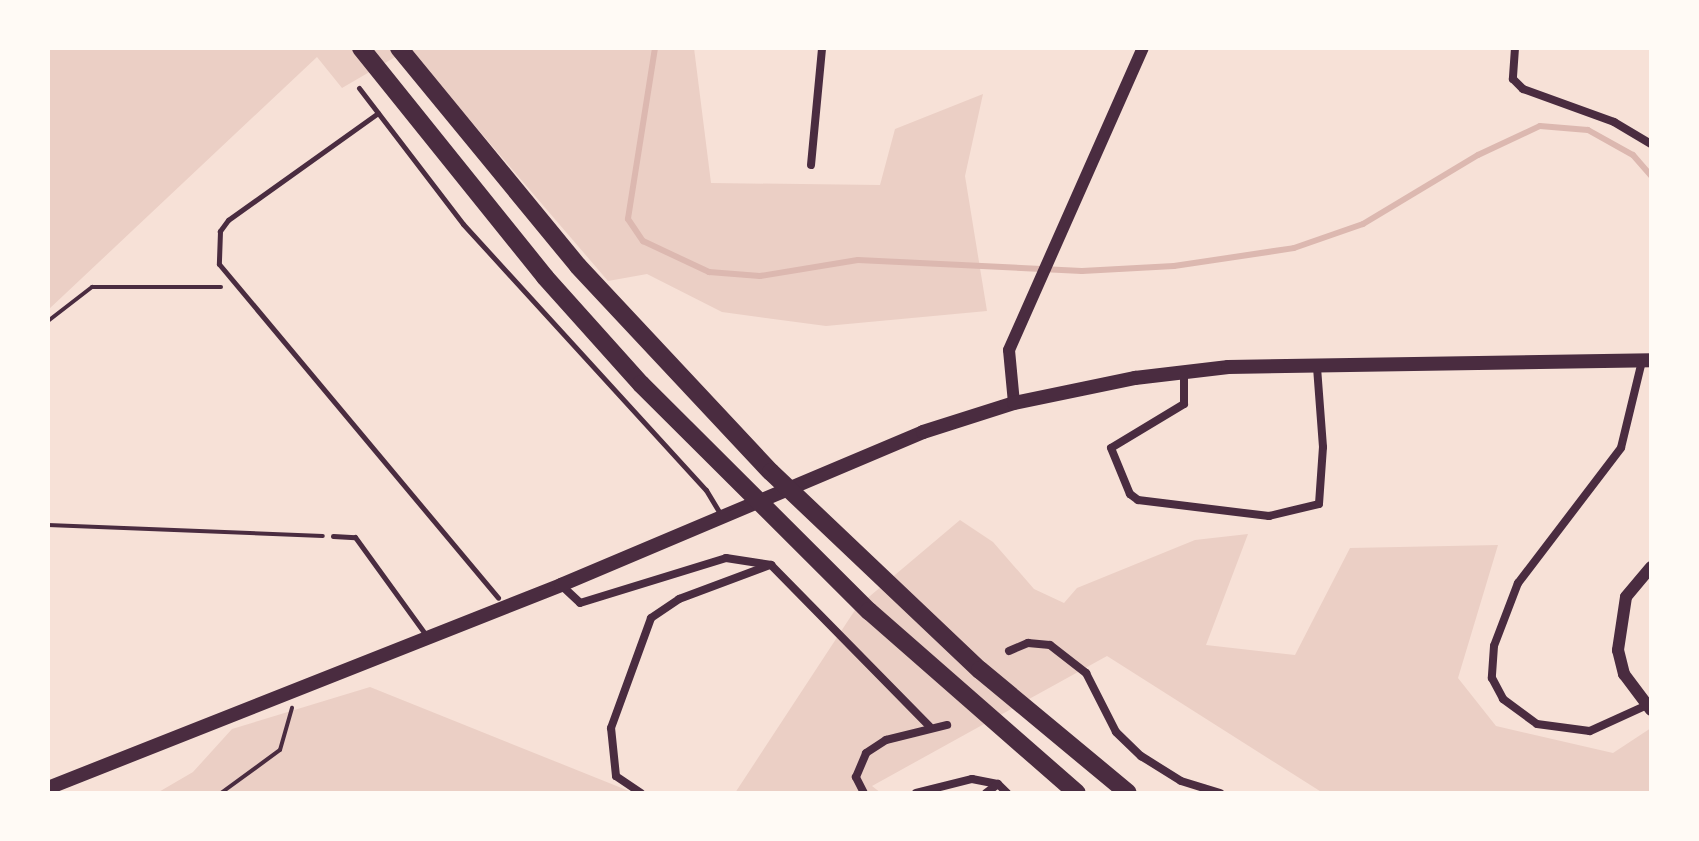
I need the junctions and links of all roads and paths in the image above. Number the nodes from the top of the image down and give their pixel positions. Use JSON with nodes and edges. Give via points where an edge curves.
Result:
{"nodes":[{"id":1,"x":361,"y":48,"type":"edge"},
{"id":2,"x":399,"y":48,"type":"edge"},
{"id":3,"x":822,"y":48,"type":"edge"},
{"id":4,"x":1143,"y":48,"type":"edge"},
{"id":5,"x":1515,"y":48,"type":"edge"},
{"id":6,"x":359,"y":88,"type":"dead end"},
{"id":7,"x":378,"y":113,"type":"junction"},
{"id":8,"x":1651,"y":144,"type":"edge"},
{"id":9,"x":811,"y":165,"type":"dead end"},
{"id":10,"x":230,"y":282,"type":"junction"},
{"id":11,"x":48,"y":321,"type":"edge"},
{"id":12,"x":1647,"y":360,"type":"edge"},
{"id":13,"x":1317,"y":367,"type":"junction"},
{"id":14,"x":1184,"y":371,"type":"junction"},
{"id":15,"x":1014,"y":403,"type":"junction"},
{"id":16,"x":722,"y":517,"type":"junction"},
{"id":17,"x":48,"y":525,"type":"edge"},
{"id":18,"x":333,"y":536,"type":"joint"},
{"id":19,"x":771,"y":565,"type":"junction"},
{"id":20,"x":1651,"y":567,"type":"edge"},
{"id":21,"x":561,"y":585,"type":"junction"},
{"id":22,"x":498,"y":598,"type":"dead end"},
{"id":23,"x":427,"y":638,"type":"junction"},
{"id":24,"x":1009,"y":651,"type":"dead end"},
{"id":25,"x":297,"y":690,"type":"junction"},
{"id":26,"x":1648,"y":708,"type":"edge"},
{"id":27,"x":947,"y":725,"type":"dead end"},
{"id":28,"x":929,"y":726,"type":"junction"},
{"id":29,"x":998,"y":784,"type":"junction"},
{"id":30,"x":48,"y":788,"type":"edge"},
{"id":31,"x":221,"y":793,"type":"edge"},
{"id":32,"x":641,"y":793,"type":"edge"},
{"id":33,"x":864,"y":793,"type":"edge"},
{"id":34,"x":916,"y":793,"type":"edge"},
{"id":35,"x":986,"y":793,"type":"edge"},
{"id":36,"x":1007,"y":793,"type":"edge"},
{"id":37,"x":1077,"y":793,"type":"edge"},
{"id":38,"x":1128,"y":793,"type":"edge"},
{"id":39,"x":1220,"y":793,"type":"edge"}],
"edges":[{"from":1,"to":37,"type":"highway","via":[[536,266],[641,384],[869,611]]},
{"from":2,"to":38,"type":"highway","via":[[483,155],[648,343],[891,588]]},
{"from":3,"to":9,"type":"street"},
{"from":4,"to":15,"type":"street","via":[[1009,350]]},
{"from":5,"to":8,"type":"street","via":[[1513,79],[1523,89],[1614,122]]},
{"from":6,"to":7,"type":"lane"},
{"from":7,"to":10,"type":"lane","via":[[228,220],[220,231],[219,264]]},
{"from":7,"to":16,"type":"lane","via":[[463,224],[706,490]]},
{"from":10,"to":11,"type":"path","via":[[213,289],[92,287]]},
{"from":10,"to":22,"type":"lane"},
{"from":12,"to":13,"type":"main road"},
{"from":12,"to":26,"type":"street","via":[[1621,448],[1518,583],[1494,646],[1492,678],[1503,699],[1537,724],[1590,731]]},
{"from":13,"to":14,"type":"main road"},
{"from":13,"to":14,"type":"street","via":[[1323,447],[1319,504],[1269,516],[1138,500],[1130,494],[1111,448],[1184,404]]},
{"from":14,"to":15,"type":"main road"},
{"from":15,"to":16,"type":"main road","via":[[923,432]]},
{"from":16,"to":21,"type":"main road"},
{"from":17,"to":18,"type":"path"},
{"from":18,"to":23,"type":"lane","via":[[355,537]]},
{"from":19,"to":21,"type":"street","via":[[726,558],[580,603]]},
{"from":19,"to":28,"type":"street"},
{"from":19,"to":32,"type":"street","via":[[679,599],[651,618],[611,728],[616,776]]},
{"from":20,"to":26,"type":"street","via":[[1626,597],[1618,650],[1624,674]]},
{"from":21,"to":23,"type":"main road"},
{"from":23,"to":25,"type":"main road"},
{"from":24,"to":39,"type":"street","via":[[1028,643],[1050,645],[1086,673],[1116,732],[1141,756],[1181,781]]},
{"from":25,"to":30,"type":"main road"},
{"from":25,"to":31,"type":"path","via":[[280,750]]},
{"from":27,"to":28,"type":"street"},
{"from":28,"to":33,"type":"street","via":[[866,753],[856,777]]},
{"from":29,"to":34,"type":"street","via":[[972,779]]},
{"from":29,"to":35,"type":"street"},
{"from":29,"to":36,"type":"street"}]}
